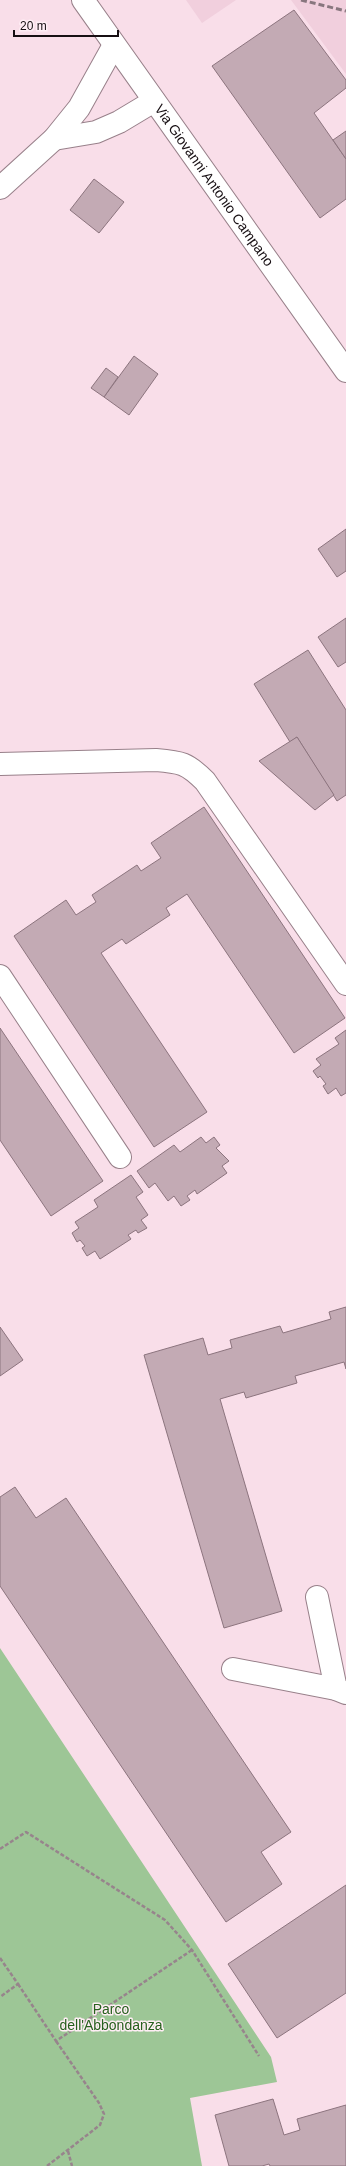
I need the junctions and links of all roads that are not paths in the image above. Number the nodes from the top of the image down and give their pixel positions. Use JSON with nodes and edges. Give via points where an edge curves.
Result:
{"nodes":[{"id":1,"x":83,"y":0,"type":"edge"},
{"id":2,"x":114,"y":45,"type":"junction"},
{"id":3,"x":154,"y":101,"type":"junction"},
{"id":4,"x":54,"y":139,"type":"junction"},
{"id":5,"x":0,"y":188,"type":"edge"},
{"id":6,"x":346,"y":370,"type":"edge"},
{"id":7,"x":0,"y":764,"type":"edge"},
{"id":8,"x":0,"y":976,"type":"edge"},
{"id":9,"x":346,"y":984,"type":"edge"},
{"id":10,"x":120,"y":1157,"type":"dead end"},
{"id":11,"x":318,"y":1597,"type":"dead end"},
{"id":12,"x":233,"y":1669,"type":"dead end"},
{"id":13,"x":341,"y":1691,"type":"edge"}],
"edges":[{"from":1,"to":2,"type":"main road","name":"Via Giovanni Antonio Campano"},
{"from":2,"to":3,"type":"main road","name":"Via Giovanni Antonio Campano"},
{"from":2,"to":4,"type":"main road","via":[[78,108]]},
{"from":3,"to":4,"type":"main road","via":[[119,122],[96,132]]},
{"from":3,"to":6,"type":"main road","name":"Via Giovanni Antonio Campano"},
{"from":4,"to":5,"type":"main road"},
{"from":7,"to":9,"type":"main road","via":[[156,760],[191,767],[205,781]]},
{"from":8,"to":10,"type":"main road"},
{"from":11,"to":13,"type":"main road"},
{"from":12,"to":13,"type":"main road"}]}
